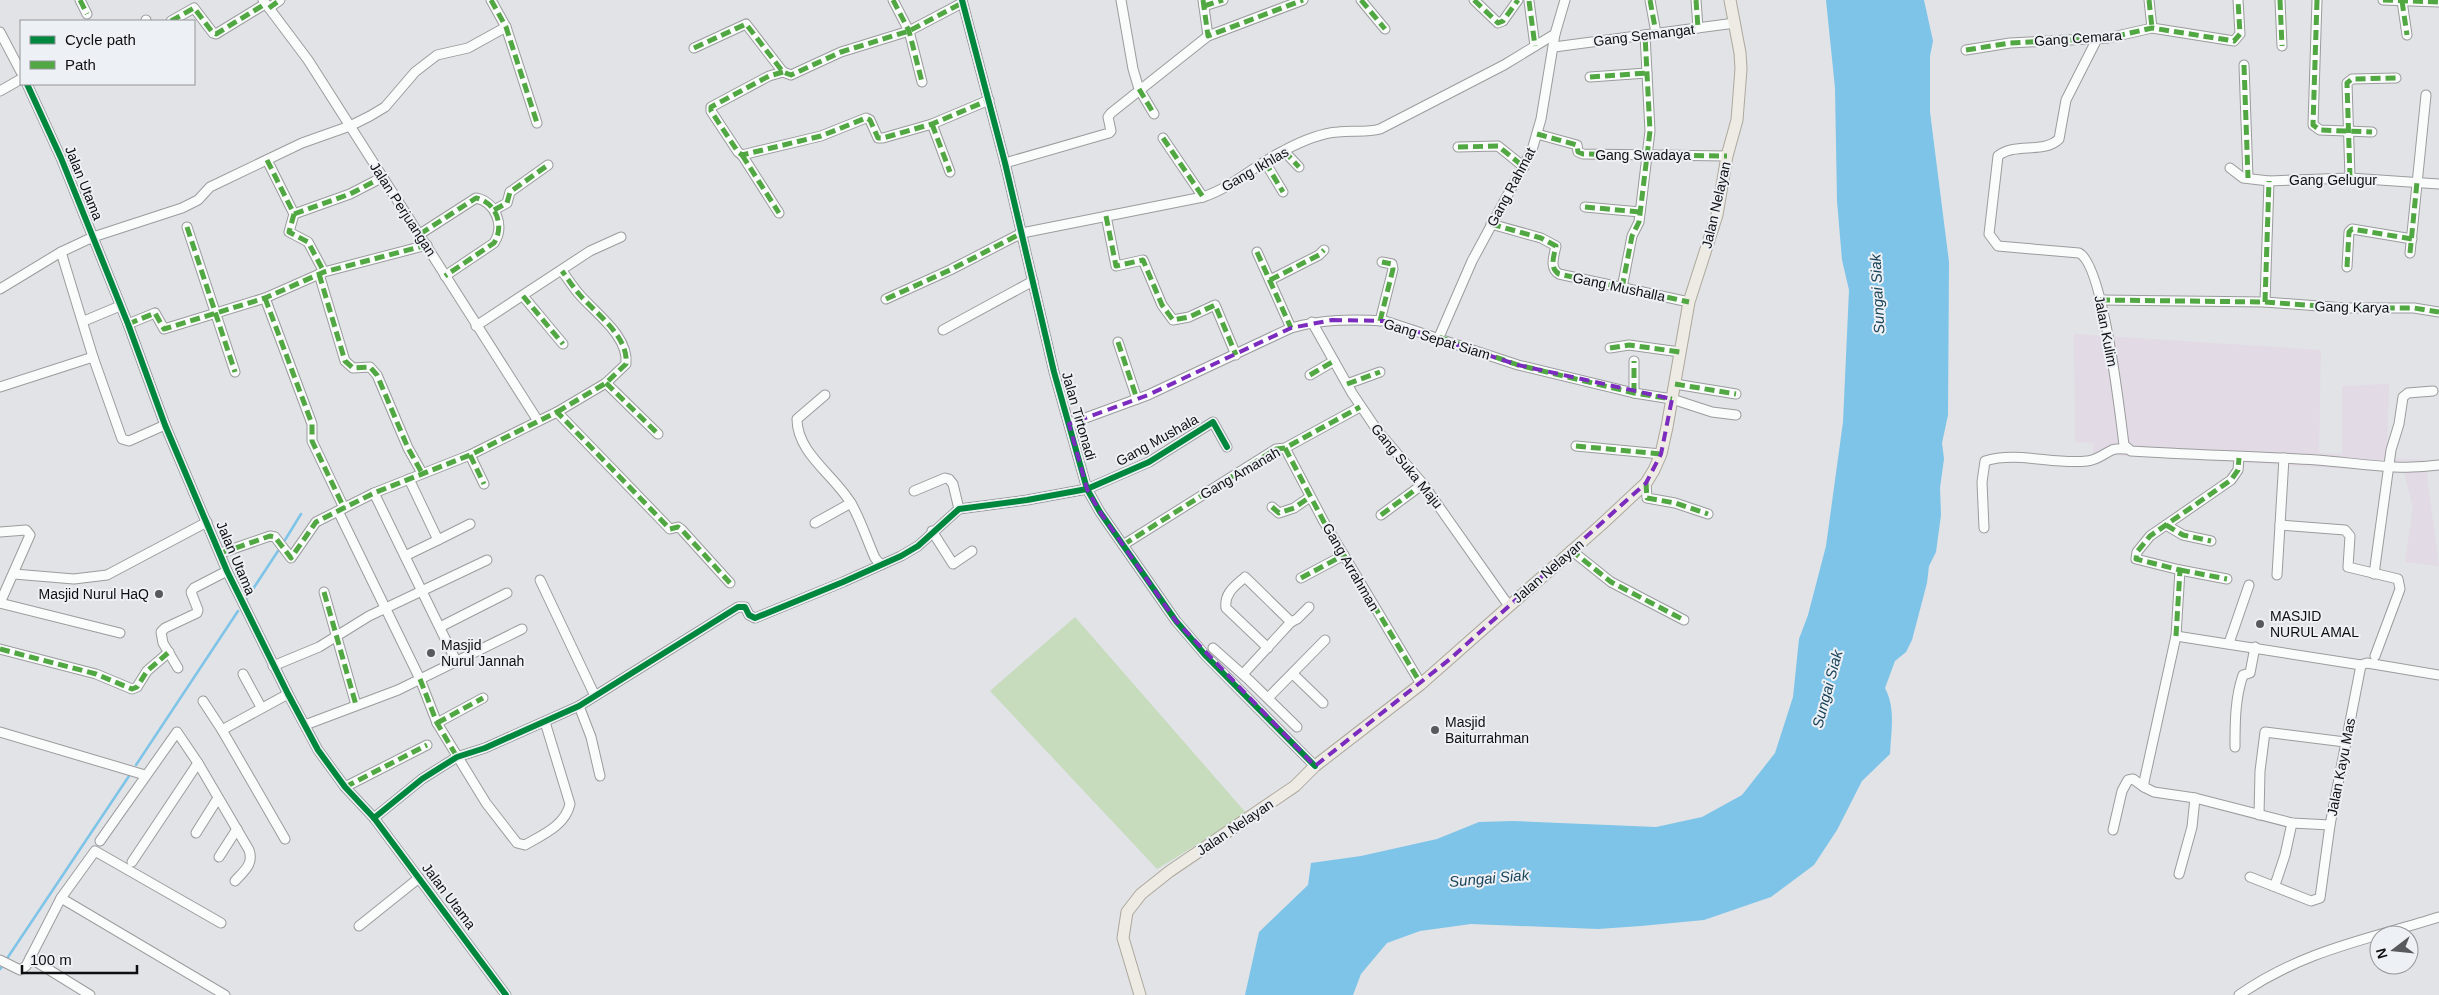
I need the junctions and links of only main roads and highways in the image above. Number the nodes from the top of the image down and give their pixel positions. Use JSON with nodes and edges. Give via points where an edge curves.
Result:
{"nodes":[{"id":1,"x":1730,"y":0,"type":"edge"},
{"id":2,"x":1140,"y":995,"type":"edge"}],
"edges":[{"from":1,"to":2,"type":"main road","name":"Jalan Nelayan","via":[[1741,69],[1737,120],[1717,215],[1689,302],[1661,454],[1646,483],[1421,684],[1294,786],[1141,894],[1126,912],[1122,938]]}]}
